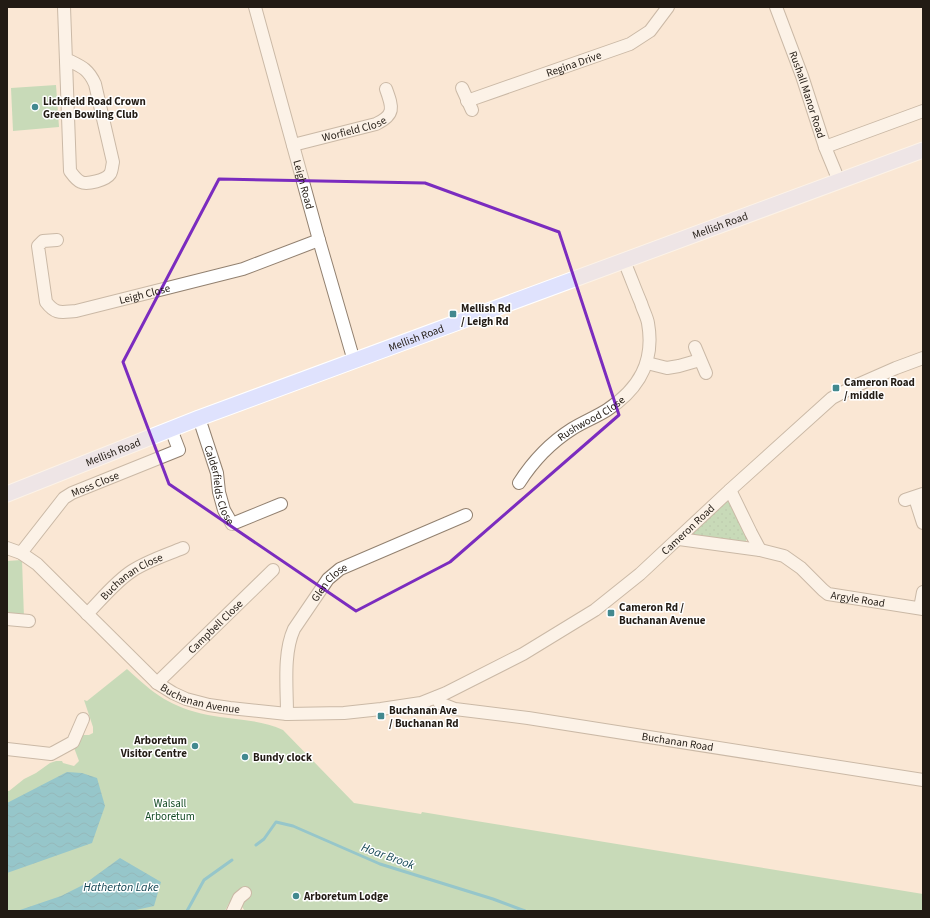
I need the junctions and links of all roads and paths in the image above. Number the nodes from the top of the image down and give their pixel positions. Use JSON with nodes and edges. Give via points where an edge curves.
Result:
{"nodes":[{"id":1,"x":64,"y":7,"type":"edge"},
{"id":2,"x":255,"y":7,"type":"edge"},
{"id":3,"x":668,"y":7,"type":"edge"},
{"id":4,"x":776,"y":7,"type":"edge"},
{"id":5,"x":66,"y":59,"type":"junction"},
{"id":6,"x":462,"y":88,"type":"dead end"},
{"id":7,"x":385,"y":92,"type":"dead end"},
{"id":8,"x":923,"y":111,"type":"edge"},
{"id":9,"x":293,"y":145,"type":"junction"},
{"id":10,"x":825,"y":147,"type":"junction"},
{"id":11,"x":923,"y":150,"type":"edge"},
{"id":12,"x":840,"y":181,"type":"junction"},
{"id":13,"x":57,"y":240,"type":"dead end"},
{"id":14,"x":319,"y":240,"type":"junction"},
{"id":15,"x":624,"y":261,"type":"junction"},
{"id":16,"x":695,"y":347,"type":"dead end"},
{"id":17,"x":923,"y":358,"type":"edge"},
{"id":18,"x":700,"y":360,"type":"junction"},
{"id":19,"x":354,"y":361,"type":"junction"},
{"id":20,"x":647,"y":363,"type":"junction"},
{"id":21,"x":706,"y":373,"type":"dead end"},
{"id":22,"x":199,"y":418,"type":"junction"},
{"id":23,"x":174,"y":437,"type":"dead end"},
{"id":24,"x":519,"y":461,"type":"dead end"},
{"id":25,"x":528,"y":469,"type":"junction"},
{"id":26,"x":519,"y":483,"type":"dead end"},
{"id":27,"x":24,"y":487,"type":"junction"},
{"id":28,"x":730,"y":490,"type":"junction"},
{"id":29,"x":7,"y":494,"type":"edge"},
{"id":30,"x":914,"y":497,"type":"edge"},
{"id":31,"x":281,"y":504,"type":"dead end"},
{"id":32,"x":7,"y":506,"type":"edge"},
{"id":33,"x":459,"y":514,"type":"dead end"},
{"id":34,"x":923,"y":522,"type":"edge"},
{"id":35,"x":679,"y":538,"type":"junction"},
{"id":36,"x":7,"y":548,"type":"edge"},
{"id":37,"x":183,"y":548,"type":"dead end"},
{"id":38,"x":760,"y":550,"type":"junction"},
{"id":39,"x":21,"y":553,"type":"junction"},
{"id":40,"x":273,"y":570,"type":"dead end"},
{"id":41,"x":923,"y":592,"type":"edge"},
{"id":42,"x":922,"y":608,"type":"edge"},
{"id":43,"x":87,"y":614,"type":"junction"},
{"id":44,"x":7,"y":619,"type":"edge"},
{"id":45,"x":29,"y":621,"type":"dead end"},
{"id":46,"x":157,"y":683,"type":"junction"},
{"id":47,"x":441,"y":695,"type":"junction"},
{"id":48,"x":287,"y":714,"type":"junction"},
{"id":49,"x":83,"y":719,"type":"dead end"},
{"id":50,"x":7,"y":749,"type":"edge"},
{"id":51,"x":923,"y":780,"type":"edge"},
{"id":52,"x":245,"y":893,"type":"dead end"},
{"id":53,"x":233,"y":911,"type":"edge"}],
"edges":[{"from":1,"to":5,"type":"street"},
{"from":2,"to":9,"type":"street","name":"Leigh Road"},
{"from":3,"to":6,"type":"street","name":"Regina Drive","via":[[650,31],[630,44],[469,105]]},
{"from":4,"to":10,"type":"street","name":"Rushall Manor Road"},
{"from":5,"to":5,"type":"street","via":[[70,171],[80,182],[86,184],[106,178],[110,174],[113,162],[91,75],[86,69]]},
{"from":7,"to":9,"type":"street","name":"Worfield Close","via":[[391,103],[391,110],[390,115],[384,120]]},
{"from":8,"to":10,"type":"street"},
{"from":9,"to":14,"type":"street","name":"Leigh Road"},
{"from":10,"to":12,"type":"street","name":"Rushall Manor Road"},
{"from":11,"to":12,"type":"main road","name":"Mellish Road"},
{"from":12,"to":15,"type":"main road","name":"Mellish Road"},
{"from":13,"to":14,"type":"street","name":"Leigh Close","via":[[43,241],[38,246],[46,302],[59,313],[76,311],[243,269]]},
{"from":14,"to":19,"type":"street","name":"Leigh Road"},
{"from":15,"to":19,"type":"main road","name":"Mellish Road"},
{"from":15,"to":20,"type":"street","name":"Rushwood Close","via":[[648,322],[650,343]]},
{"from":16,"to":18,"type":"street"},
{"from":17,"to":28,"type":"street","name":"Cameron Road","via":[[832,398]]},
{"from":18,"to":20,"type":"street","via":[[667,368]]},
{"from":18,"to":21,"type":"street"},
{"from":19,"to":22,"type":"main road","name":"Mellish Road"},
{"from":20,"to":25,"type":"street","name":"Rushwood Close","via":[[634,388],[623,399],[573,428],[554,442]]},
{"from":22,"to":27,"type":"main road","name":"Mellish Road"},
{"from":22,"to":31,"type":"street","name":"Calderfields Close","via":[[217,473],[224,510],[232,524]]},
{"from":23,"to":39,"type":"street","name":"Moss Close","via":[[179,450],[64,498]]},
{"from":24,"to":25,"type":"street"},
{"from":25,"to":26,"type":"street","name":"Rushwood Close"},
{"from":27,"to":29,"type":"main road","name":"Mellish Road"},
{"from":27,"to":32,"type":"main road","name":"Mellish Road"},
{"from":28,"to":35,"type":"street","name":"Cameron Road"},
{"from":28,"to":38,"type":"street"},
{"from":30,"to":34,"type":"street"},
{"from":33,"to":48,"type":"street","name":"Glen Close","via":[[340,568],[328,579],[290,638],[287,649]]},
{"from":35,"to":38,"type":"street","name":"Argyle Road"},
{"from":35,"to":47,"type":"street","name":"Cameron Road","via":[[595,610],[523,654]]},
{"from":36,"to":39,"type":"street","name":"Buchanan Avenue"},
{"from":37,"to":43,"type":"street","name":"Buchanan Close","via":[[131,571]]},
{"from":38,"to":42,"type":"street","name":"Argyle Road","via":[[784,556],[801,568],[828,594]]},
{"from":39,"to":43,"type":"street","name":"Buchanan Avenue","via":[[37,564]]},
{"from":40,"to":46,"type":"street","name":"Campbell Close"},
{"from":41,"to":42,"type":"street"},
{"from":43,"to":46,"type":"street","name":"Buchanan Avenue"},
{"from":44,"to":45,"type":"street"},
{"from":46,"to":48,"type":"street","name":"Buchanan Avenue","via":[[186,699],[209,705]]},
{"from":47,"to":48,"type":"street","name":"Buchanan Avenue","via":[[421,703],[373,710]]},
{"from":47,"to":51,"type":"street","name":"Buchanan Road","via":[[439,702],[455,709],[528,718]]},
{"from":49,"to":50,"type":"street","via":[[73,742],[51,754]]},
{"from":52,"to":53,"type":"street","via":[[239,898]]}]}
